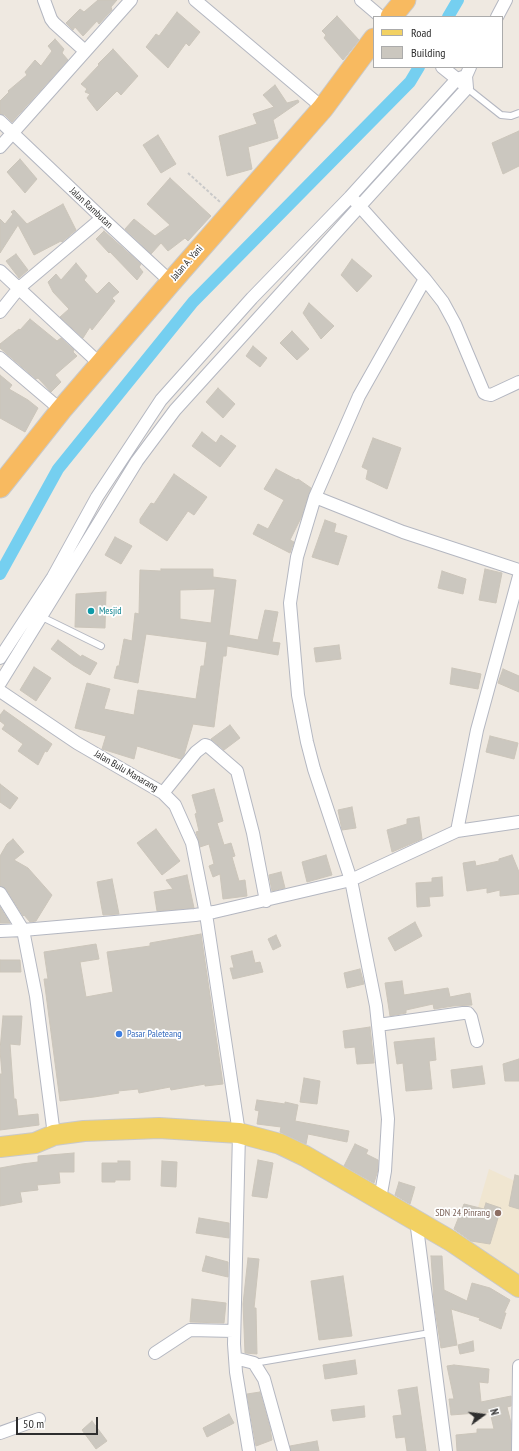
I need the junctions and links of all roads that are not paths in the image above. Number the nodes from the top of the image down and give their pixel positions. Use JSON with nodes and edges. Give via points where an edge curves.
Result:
{"nodes":[{"id":1,"x":44,"y":0,"type":"edge"},
{"id":2,"x":131,"y":0,"type":"edge"},
{"id":3,"x":195,"y":0,"type":"edge"},
{"id":4,"x":360,"y":0,"type":"edge"},
{"id":5,"x":405,"y":0,"type":"edge"},
{"id":6,"x":506,"y":0,"type":"edge"},
{"id":7,"x":380,"y":16,"type":"edge"},
{"id":8,"x":392,"y":16,"type":"edge"},
{"id":9,"x":498,"y":16,"type":"edge"},
{"id":10,"x":373,"y":40,"type":"edge"},
{"id":11,"x":85,"y":51,"type":"junction"},
{"id":12,"x":457,"y":72,"type":"edge"},
{"id":13,"x":467,"y":88,"type":"junction"},
{"id":14,"x":323,"y":108,"type":"junction"},
{"id":15,"x":519,"y":113,"type":"edge"},
{"id":16,"x":0,"y":121,"type":"edge"},
{"id":17,"x":12,"y":133,"type":"junction"},
{"id":18,"x":0,"y":147,"type":"edge"},
{"id":19,"x":350,"y":197,"type":"junction"},
{"id":20,"x":360,"y":206,"type":"junction"},
{"id":21,"x":102,"y":218,"type":"junction"},
{"id":22,"x":0,"y":271,"type":"edge"},
{"id":23,"x":425,"y":279,"type":"junction"},
{"id":24,"x":171,"y":282,"type":"junction"},
{"id":25,"x":19,"y":288,"type":"junction"},
{"id":26,"x":0,"y":312,"type":"edge"},
{"id":27,"x":0,"y":358,"type":"edge"},
{"id":28,"x":100,"y":364,"type":"junction"},
{"id":29,"x":519,"y":382,"type":"edge"},
{"id":30,"x":61,"y":410,"type":"junction"},
{"id":31,"x":127,"y":454,"type":"junction"},
{"id":32,"x":137,"y":460,"type":"junction"},
{"id":33,"x":0,"y":487,"type":"edge"},
{"id":34,"x":315,"y":497,"type":"junction"},
{"id":35,"x":519,"y":570,"type":"edge"},
{"id":36,"x":519,"y":576,"type":"edge"},
{"id":37,"x":28,"y":614,"type":"junction"},
{"id":38,"x":40,"y":619,"type":"junction"},
{"id":39,"x":101,"y":646,"type":"dead end"},
{"id":40,"x":0,"y":658,"type":"edge"},
{"id":41,"x":0,"y":683,"type":"edge"},
{"id":42,"x":0,"y":691,"type":"edge"},
{"id":43,"x":163,"y":793,"type":"junction"},
{"id":44,"x":519,"y":822,"type":"edge"},
{"id":45,"x":457,"y":831,"type":"junction"},
{"id":46,"x":351,"y":880,"type":"junction"},
{"id":47,"x":0,"y":894,"type":"edge"},
{"id":48,"x":266,"y":901,"type":"junction"},
{"id":49,"x":206,"y":914,"type":"junction"},
{"id":50,"x":23,"y":930,"type":"junction"},
{"id":51,"x":0,"y":931,"type":"edge"},
{"id":52,"x":378,"y":1025,"type":"junction"},
{"id":53,"x":477,"y":1041,"type":"dead end"},
{"id":54,"x":239,"y":1133,"type":"junction"},
{"id":55,"x":54,"y":1134,"type":"junction"},
{"id":56,"x":0,"y":1147,"type":"edge"},
{"id":57,"x":380,"y":1199,"type":"junction"},
{"id":58,"x":416,"y":1220,"type":"junction"},
{"id":59,"x":519,"y":1287,"type":"edge"},
{"id":60,"x":234,"y":1332,"type":"junction"},
{"id":61,"x":430,"y":1333,"type":"junction"},
{"id":62,"x":155,"y":1353,"type":"dead end"},
{"id":63,"x":234,"y":1358,"type":"junction"},
{"id":64,"x":254,"y":1363,"type":"junction"},
{"id":65,"x":519,"y":1366,"type":"edge"},
{"id":66,"x":39,"y":1419,"type":"dead end"},
{"id":67,"x":0,"y":1432,"type":"edge"},
{"id":68,"x":249,"y":1451,"type":"edge"},
{"id":69,"x":284,"y":1451,"type":"edge"},
{"id":70,"x":446,"y":1451,"type":"edge"},
{"id":71,"x":518,"y":1451,"type":"edge"}],
"edges":[{"from":1,"to":11,"type":"street","via":[[51,20]]},
{"from":2,"to":11,"type":"street"},
{"from":3,"to":14,"type":"street"},
{"from":4,"to":7,"type":"street"},
{"from":5,"to":8,"type":"highway"},
{"from":6,"to":9,"type":"street"},
{"from":10,"to":14,"type":"highway","name":"Jalan A. Yani"},
{"from":11,"to":17,"type":"street"},
{"from":12,"to":13,"type":"street"},
{"from":12,"to":19,"type":"street"},
{"from":13,"to":15,"type":"lane","via":[[501,115],[511,116]]},
{"from":13,"to":20,"type":"street"},
{"from":14,"to":24,"type":"highway","name":"Jalan A. Yani"},
{"from":16,"to":17,"type":"street","name":"Jalan Rambutan"},
{"from":17,"to":18,"type":"street"},
{"from":17,"to":21,"type":"street","name":"Jalan Rambutan"},
{"from":19,"to":20,"type":"street"},
{"from":19,"to":31,"type":"street","via":[[252,298],[161,400]]},
{"from":20,"to":23,"type":"street"},
{"from":20,"to":32,"type":"street","via":[[175,410]]},
{"from":21,"to":24,"type":"street","name":"Jalan Rambutan"},
{"from":21,"to":25,"type":"street"},
{"from":22,"to":25,"type":"street"},
{"from":23,"to":29,"type":"street","via":[[455,324],[483,391],[491,395]]},
{"from":23,"to":34,"type":"street","via":[[359,396]]},
{"from":24,"to":28,"type":"highway","name":"Jalan A. Yani"},
{"from":25,"to":26,"type":"street"},
{"from":25,"to":28,"type":"street"},
{"from":27,"to":30,"type":"street"},
{"from":28,"to":30,"type":"highway","name":"Jalan A. Yani"},
{"from":30,"to":33,"type":"highway","name":"Jalan A. Yani"},
{"from":31,"to":32,"type":"street"},
{"from":31,"to":37,"type":"street","via":[[97,497],[53,577]]},
{"from":32,"to":38,"type":"street"},
{"from":34,"to":35,"type":"street","via":[[403,532]]},
{"from":34,"to":46,"type":"street","via":[[297,557],[290,603],[298,695],[314,769]]},
{"from":36,"to":45,"type":"street","via":[[477,730]]},
{"from":37,"to":38,"type":"street"},
{"from":37,"to":40,"type":"street"},
{"from":38,"to":39,"type":"lane"},
{"from":38,"to":41,"type":"street"},
{"from":42,"to":43,"type":"street","name":"Jalan Bulu Manarang","via":[[77,743]]},
{"from":43,"to":48,"type":"street","via":[[196,752],[205,745],[237,771],[253,833]]},
{"from":43,"to":49,"type":"street","name":"Jalan Bulu Manarang","via":[[175,805],[192,843]]},
{"from":44,"to":45,"type":"street"},
{"from":45,"to":46,"type":"street"},
{"from":46,"to":48,"type":"street"},
{"from":46,"to":52,"type":"street","via":[[374,991]]},
{"from":47,"to":50,"type":"street"},
{"from":48,"to":49,"type":"street"},
{"from":49,"to":50,"type":"street"},
{"from":49,"to":54,"type":"street","name":"Jalan Bulu Manarang"},
{"from":50,"to":51,"type":"street"},
{"from":50,"to":55,"type":"street","via":[[36,996]]},
{"from":52,"to":53,"type":"street","via":[[468,1013],[472,1017]]},
{"from":52,"to":57,"type":"street","via":[[388,1119],[385,1171]]},
{"from":54,"to":55,"type":"main road","via":[[159,1128]]},
{"from":54,"to":57,"type":"main road","via":[[287,1147]]},
{"from":54,"to":60,"type":"street","name":"Jalan Bulu Manarang"},
{"from":55,"to":56,"type":"main road","via":[[35,1143]]},
{"from":57,"to":58,"type":"main road"},
{"from":58,"to":59,"type":"main road"},
{"from":58,"to":61,"type":"street"},
{"from":60,"to":62,"type":"street","via":[[190,1330]]},
{"from":60,"to":63,"type":"street","name":"Jalan Bulu Manarang"},
{"from":61,"to":64,"type":"lane"},
{"from":61,"to":70,"type":"street"},
{"from":63,"to":64,"type":"street"},
{"from":63,"to":68,"type":"street","name":"Jalan Bulu Manarang"},
{"from":64,"to":69,"type":"street","via":[[264,1379]]},
{"from":65,"to":71,"type":"street"},
{"from":66,"to":67,"type":"street"}]}
